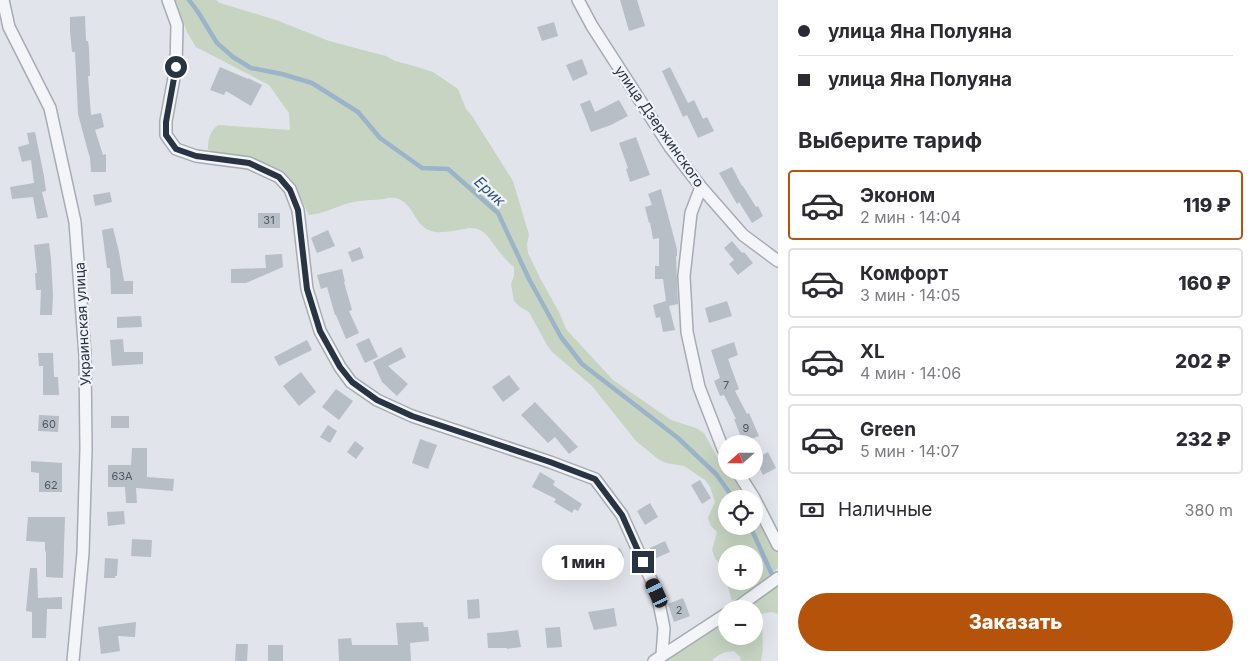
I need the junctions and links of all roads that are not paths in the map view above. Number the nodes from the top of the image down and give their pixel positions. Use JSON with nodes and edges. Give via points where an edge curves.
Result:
{"nodes":[{"id":1,"x":3,"y":0,"type":"edge"},
{"id":2,"x":168,"y":0,"type":"edge"},
{"id":3,"x":578,"y":0,"type":"edge"},
{"id":4,"x":702,"y":187,"type":"junction"},
{"id":5,"x":778,"y":261,"type":"edge"},
{"id":6,"x":718,"y":436,"type":"edge"},
{"id":7,"x":743,"y":480,"type":"edge"},
{"id":8,"x":778,"y":545,"type":"edge"},
{"id":9,"x":778,"y":578,"type":"edge"},
{"id":10,"x":747,"y":600,"type":"edge"},
{"id":11,"x":718,"y":619,"type":"edge"},
{"id":12,"x":658,"y":658,"type":"edge"},
{"id":13,"x":73,"y":661,"type":"edge"}],
"edges":[{"from":1,"to":13,"type":"street","name":"Украинская улица","via":[[9,27],[50,108],[75,222],[85,355],[86,449],[83,553]]},
{"from":2,"to":12,"type":"street","via":[[177,25],[176,67],[166,135],[176,149],[196,156],[249,163],[279,177],[290,190],[298,210],[307,289],[320,331],[352,382],[377,400],[412,416],[595,479],[622,515],[657,593],[664,628]]},
{"from":3,"to":4,"type":"street","name":"улица Дзержинского","via":[[670,147]]},
{"from":4,"to":5,"type":"street","name":"улица Дзержинского","via":[[743,235]]},
{"from":4,"to":6,"type":"street","via":[[691,213],[684,276],[687,332],[699,387]]},
{"from":7,"to":8,"type":"street"},
{"from":9,"to":10,"type":"street"},
{"from":11,"to":12,"type":"street"}]}
